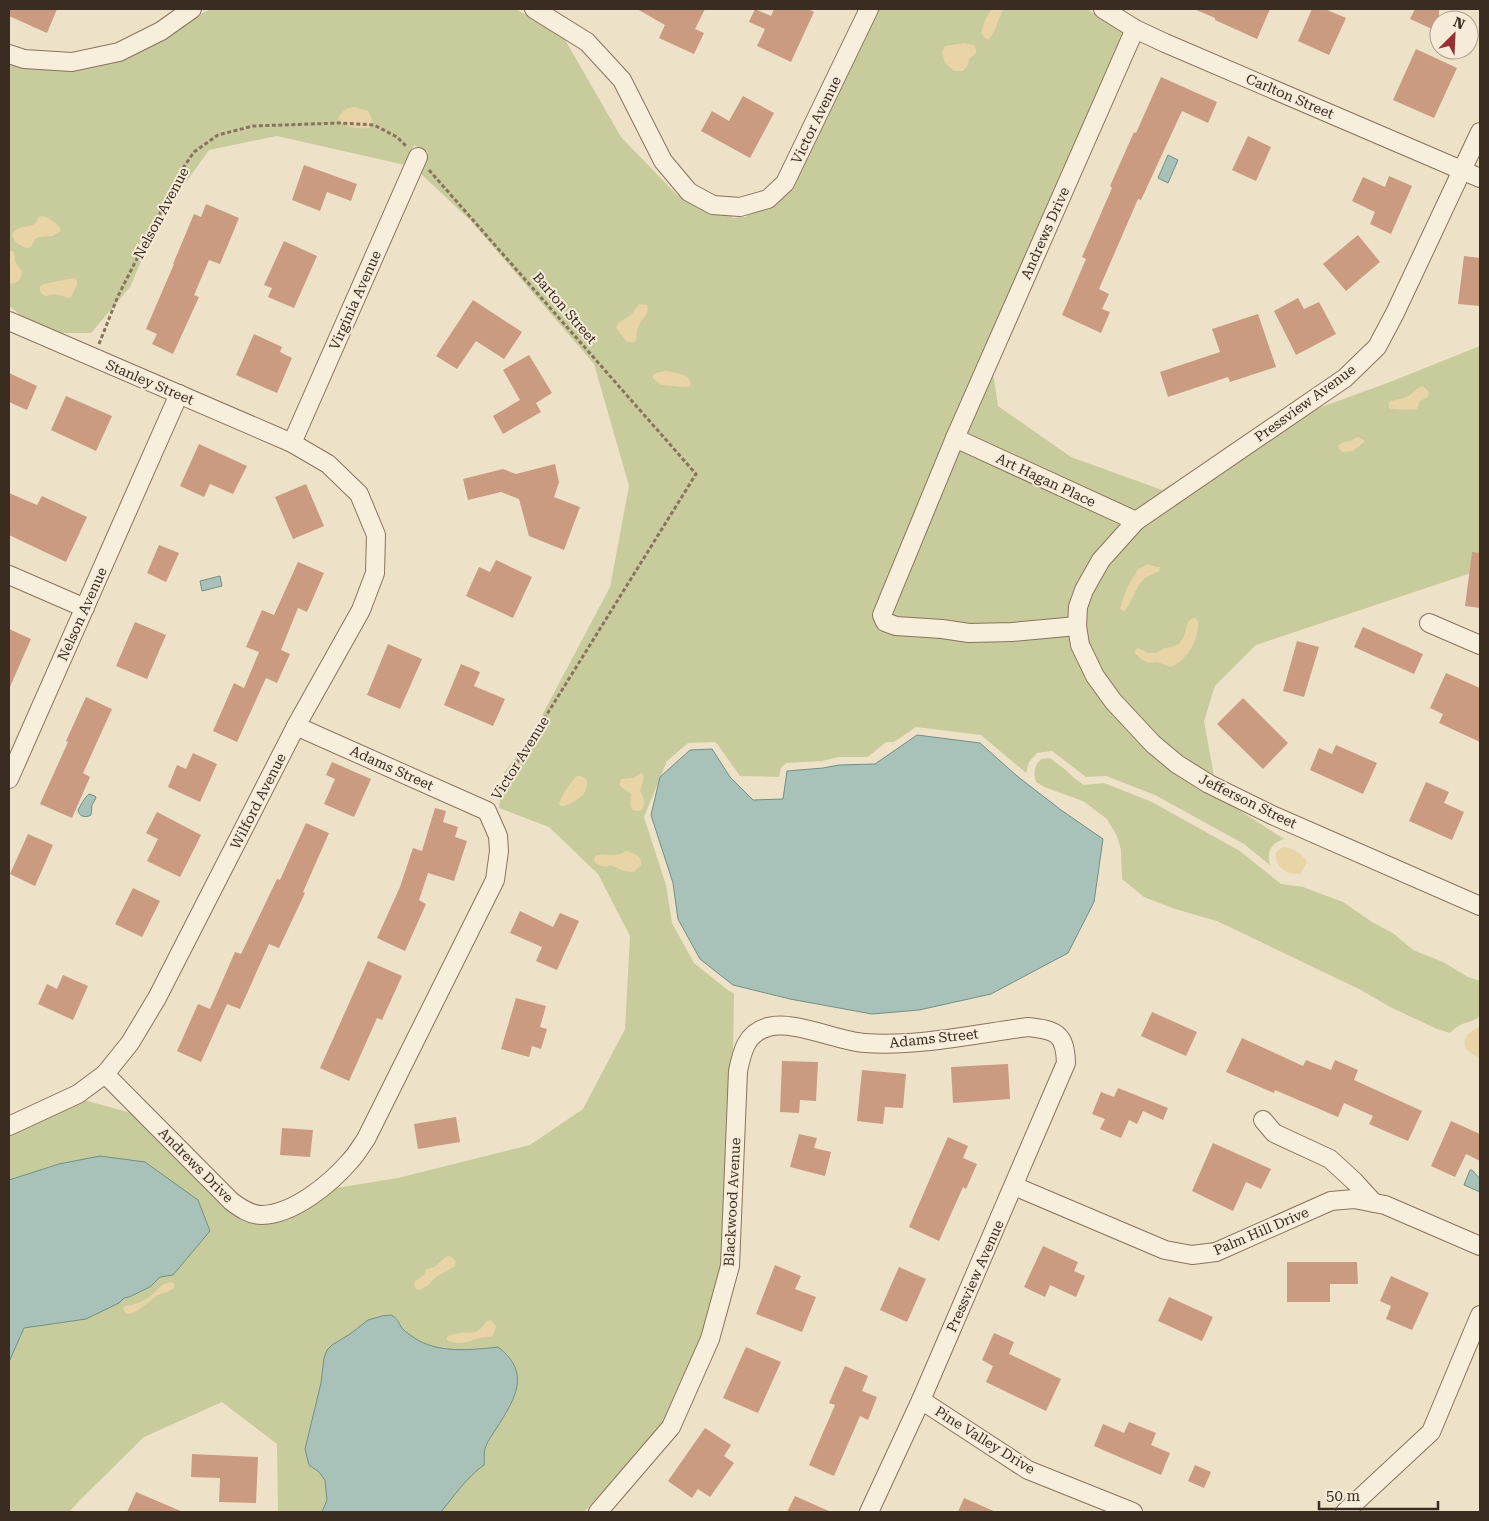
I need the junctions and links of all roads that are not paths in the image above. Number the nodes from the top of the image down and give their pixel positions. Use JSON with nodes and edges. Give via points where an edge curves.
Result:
{"nodes":[{"id":1,"x":192,"y":9,"type":"edge"},
{"id":2,"x":534,"y":9,"type":"edge"},
{"id":3,"x":869,"y":9,"type":"edge"},
{"id":4,"x":1103,"y":9,"type":"edge"},
{"id":5,"x":1135,"y":29,"type":"junction"},
{"id":6,"x":9,"y":54,"type":"edge"},
{"id":7,"x":1480,"y":132,"type":"edge"},
{"id":8,"x":418,"y":157,"type":"road end"},
{"id":9,"x":1463,"y":170,"type":"junction"},
{"id":10,"x":1480,"y":178,"type":"edge"},
{"id":11,"x":9,"y":320,"type":"edge"},
{"id":12,"x":179,"y":394,"type":"junction"},
{"id":13,"x":955,"y":438,"type":"junction"},
{"id":14,"x":292,"y":443,"type":"junction"},
{"id":15,"x":1136,"y":521,"type":"junction"},
{"id":16,"x":9,"y":575,"type":"edge"},
{"id":17,"x":85,"y":608,"type":"junction"},
{"id":18,"x":1429,"y":623,"type":"dead end"},
{"id":19,"x":1077,"y":626,"type":"junction"},
{"id":20,"x":1480,"y":645,"type":"edge"},
{"id":21,"x":296,"y":726,"type":"junction"},
{"id":22,"x":9,"y":779,"type":"edge"},
{"id":23,"x":487,"y":811,"type":"joint"},
{"id":24,"x":1480,"y":906,"type":"edge"},
{"id":25,"x":1060,"y":1036,"type":"joint"},
{"id":26,"x":751,"y":1037,"type":"joint"},
{"id":27,"x":106,"y":1074,"type":"junction"},
{"id":28,"x":1263,"y":1120,"type":"dead end"},
{"id":29,"x":9,"y":1126,"type":"edge"},
{"id":30,"x":366,"y":1139,"type":"joint"},
{"id":31,"x":1014,"y":1186,"type":"junction"},
{"id":32,"x":1374,"y":1203,"type":"junction"},
{"id":33,"x":1480,"y":1246,"type":"edge"},
{"id":34,"x":1480,"y":1315,"type":"edge"},
{"id":35,"x":920,"y":1400,"type":"junction"},
{"id":36,"x":598,"y":1512,"type":"edge"},
{"id":37,"x":870,"y":1512,"type":"edge"},
{"id":38,"x":1133,"y":1512,"type":"edge"},
{"id":39,"x":1345,"y":1512,"type":"edge"}],
"edges":[{"from":1,"to":6,"type":"street","via":[[161,31],[119,52],[72,62],[24,59]]},
{"from":2,"to":3,"type":"street","name":"Victor Avenue","via":[[587,42],[622,80],[663,161],[689,192],[713,205],[740,208],[768,199],[785,184]]},
{"from":4,"to":5,"type":"street","name":"Carlton Street"},
{"from":5,"to":9,"type":"street","name":"Carlton Street"},
{"from":5,"to":13,"type":"street","name":"Andrews Drive"},
{"from":7,"to":9,"type":"street","name":"Pressview Avenue"},
{"from":8,"to":14,"type":"street","name":"Virginia Avenue"},
{"from":9,"to":10,"type":"street","name":"Carlton Street"},
{"from":9,"to":15,"type":"street","name":"Pressview Avenue","via":[[1377,347],[1345,378]]},
{"from":11,"to":12,"type":"street","name":"Stanley Street"},
{"from":12,"to":14,"type":"street","name":"Stanley Street"},
{"from":12,"to":17,"type":"street","name":"Nelson Avenue"},
{"from":13,"to":15,"type":"street","name":"Art Hagan Place"},
{"from":13,"to":19,"type":"street","name":"Andrews Drive","via":[[882,615],[885,622],[896,626],[969,633]]},
{"from":14,"to":21,"type":"street","name":"Wilford Avenue","via":[[328,464],[359,494],[376,535],[375,573],[361,610]]},
{"from":15,"to":19,"type":"street","name":"Pressview Avenue","via":[[1101,560],[1088,582],[1078,607]]},
{"from":16,"to":17,"type":"street"},
{"from":17,"to":22,"type":"street","name":"Nelson Avenue"},
{"from":18,"to":20,"type":"street"},
{"from":19,"to":24,"type":"street","name":"Jefferson Street","via":[[1080,645],[1095,676],[1113,701],[1153,744],[1177,764],[1272,815]]},
{"from":21,"to":23,"type":"street","name":"Adams Street"},
{"from":21,"to":27,"type":"street","name":"Wilford Avenue","via":[[157,998],[130,1043]]},
{"from":23,"to":30,"type":"street","name":"Victor Avenue","via":[[498,836],[500,851],[495,880]]},
{"from":25,"to":26,"type":"street","name":"Adams Street","via":[[1046,1029],[1028,1027],[902,1044],[863,1043],[784,1025],[767,1027]]},
{"from":25,"to":31,"type":"street","name":"Pressview Avenue","via":[[1066,1048],[1066,1063]]},
{"from":26,"to":36,"type":"street","name":"Blackwood Avenue","via":[[743,1050],[738,1071],[730,1266],[710,1339],[671,1427]]},
{"from":27,"to":29,"type":"street","name":"Wilford Avenue","via":[[78,1094]]},
{"from":27,"to":30,"type":"street","name":"Andrews Drive","via":[[231,1201],[245,1211],[262,1215],[305,1200],[332,1181]]},
{"from":28,"to":32,"type":"street","via":[[1274,1133],[1330,1159]]},
{"from":31,"to":32,"type":"street","name":"Palm Hill Drive","via":[[1166,1250],[1192,1255],[1216,1252],[1331,1201],[1354,1199]]},
{"from":31,"to":35,"type":"street","name":"Pressview Avenue"},
{"from":32,"to":33,"type":"street","name":"Palm Hill Drive"},
{"from":34,"to":39,"type":"street","via":[[1432,1432]]},
{"from":35,"to":37,"type":"street","name":"Pressview Avenue"},
{"from":35,"to":38,"type":"street","name":"Pine Valley Drive","via":[[1028,1470]]}]}
